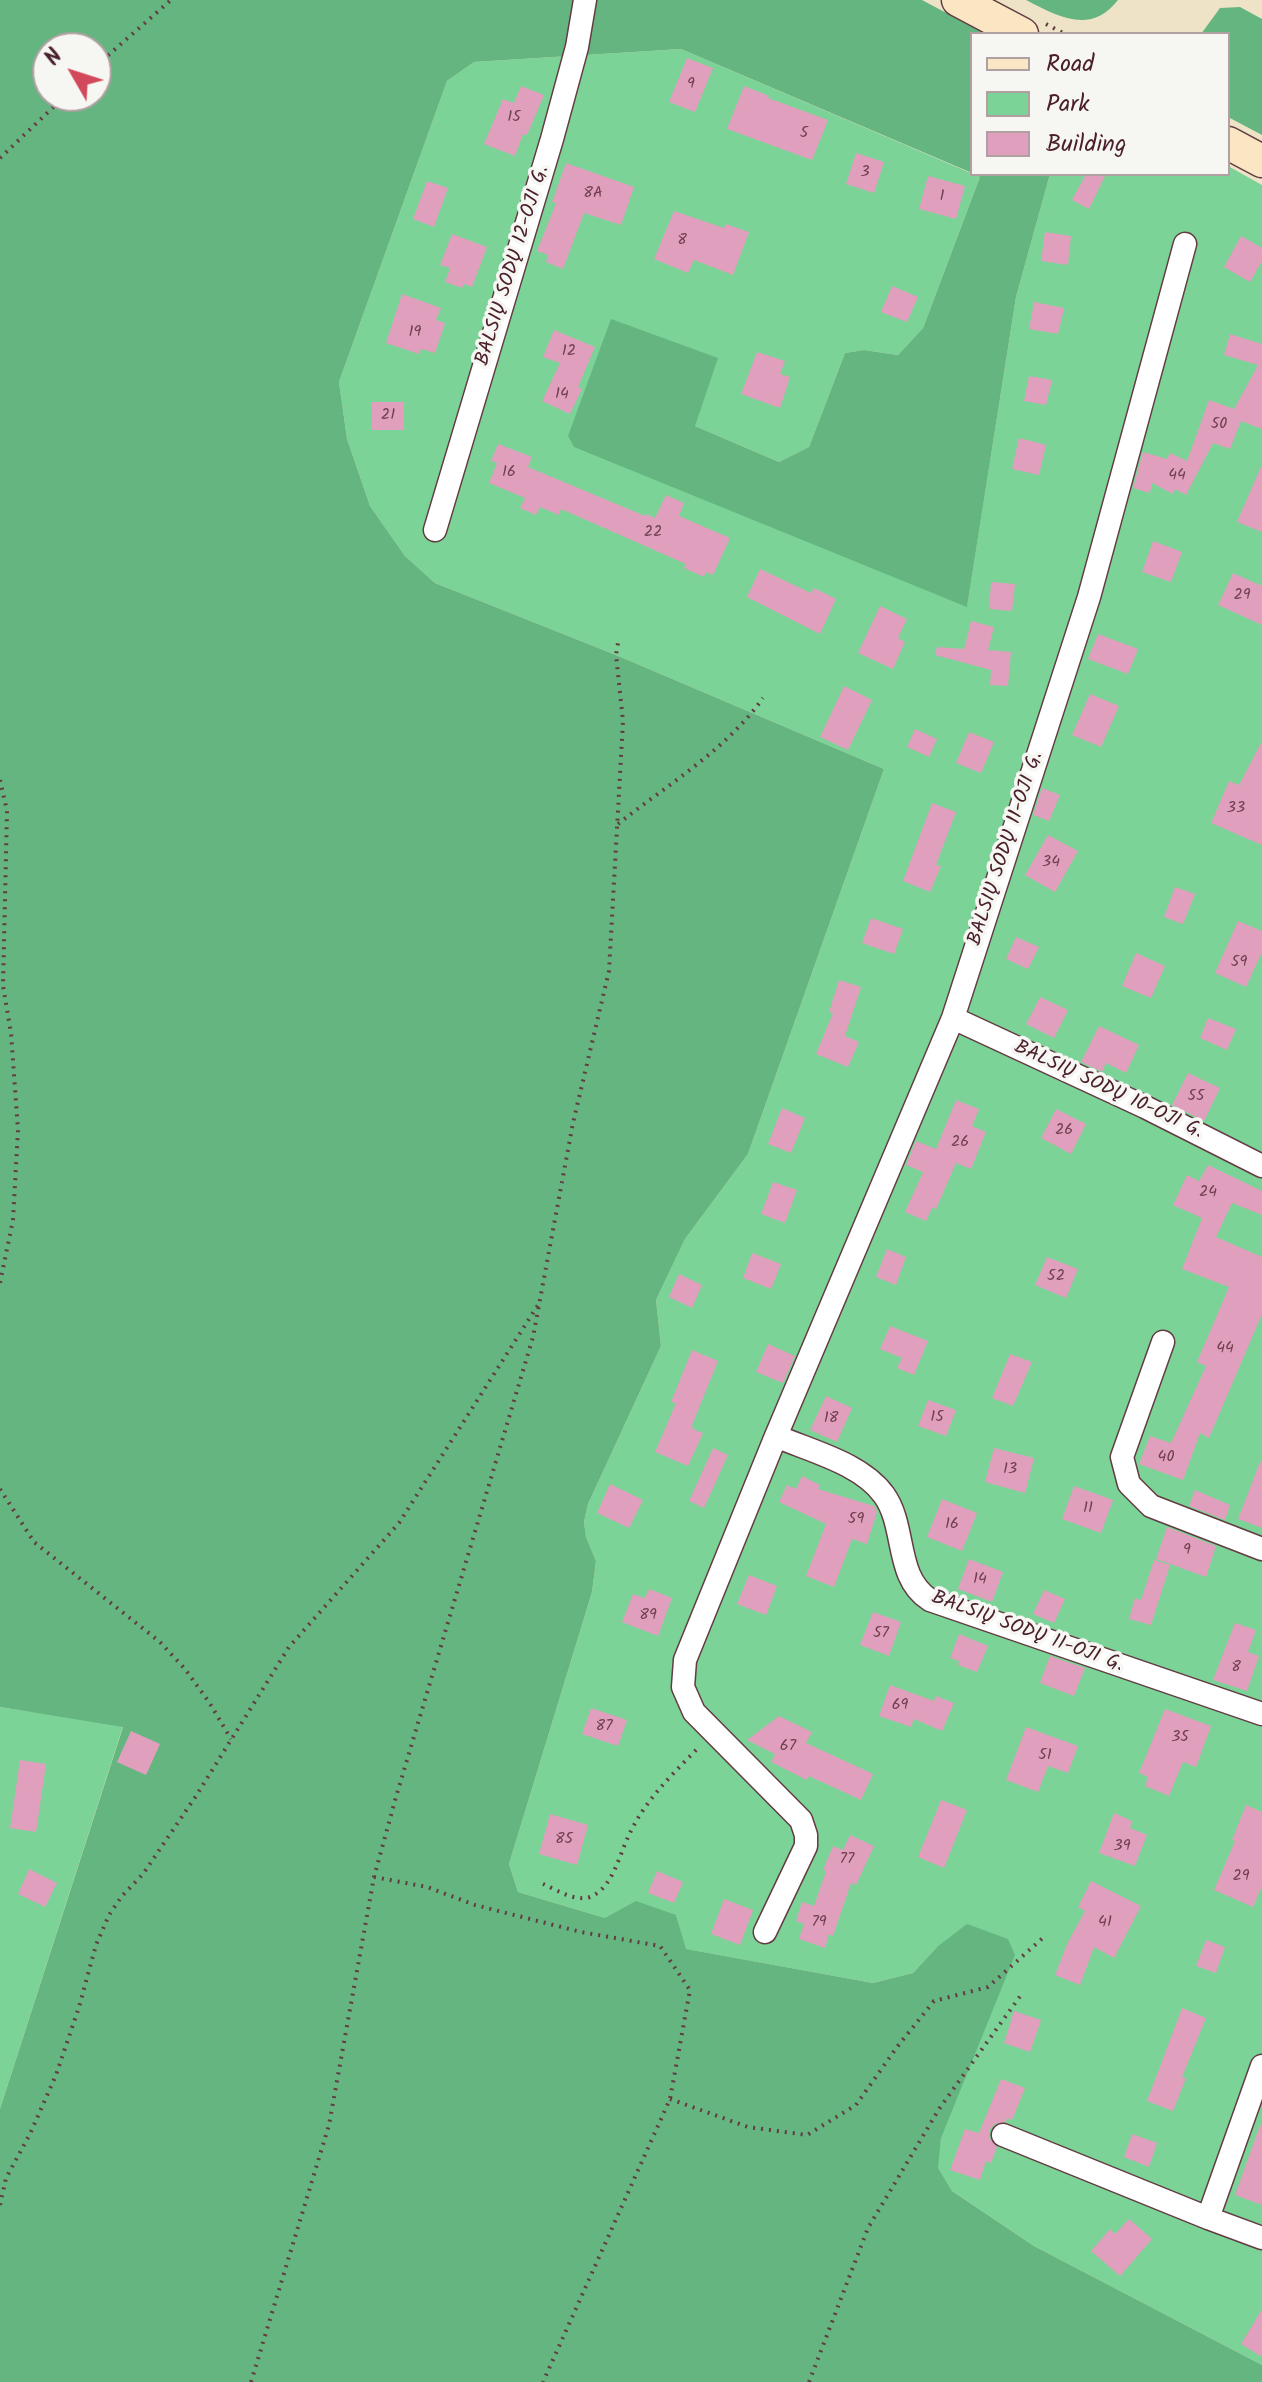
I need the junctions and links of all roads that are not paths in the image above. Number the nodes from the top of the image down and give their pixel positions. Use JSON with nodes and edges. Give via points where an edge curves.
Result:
{"nodes":[{"id":1,"x":585,"y":0,"type":"edge"},
{"id":2,"x":958,"y":0,"type":"edge"},
{"id":3,"x":1018,"y":32,"type":"edge"},
{"id":4,"x":1230,"y":144,"type":"edge"},
{"id":5,"x":1262,"y":161,"type":"edge"},
{"id":6,"x":1185,"y":244,"type":"dead end"},
{"id":7,"x":435,"y":530,"type":"dead end"},
{"id":8,"x":953,"y":1018,"type":"junction"},
{"id":9,"x":1262,"y":1166,"type":"edge"},
{"id":10,"x":1163,"y":1342,"type":"dead end"},
{"id":11,"x":776,"y":1436,"type":"junction"},
{"id":12,"x":1262,"y":1549,"type":"edge"},
{"id":13,"x":1262,"y":1714,"type":"edge"},
{"id":14,"x":765,"y":1932,"type":"dead end"},
{"id":15,"x":1262,"y":2066,"type":"edge"},
{"id":16,"x":1003,"y":2135,"type":"dead end"},
{"id":17,"x":1208,"y":2218,"type":"junction"},
{"id":18,"x":1262,"y":2238,"type":"edge"}],
"edges":[{"from":1,"to":7,"type":"street","name":"BALSIŲ SODŲ 12-OJI G.","via":[[552,139]]},
{"from":2,"to":3,"type":"main road"},
{"from":4,"to":5,"type":"main road"},
{"from":6,"to":8,"type":"street","name":"BALSIŲ SODŲ 11-OJI G.","via":[[1089,597]]},
{"from":8,"to":9,"type":"street","name":"BALSIŲ SODŲ 10-OJI G."},
{"from":8,"to":11,"type":"street","name":"BALSIŲ SODŲ 11-OJI G."},
{"from":10,"to":12,"type":"street","via":[[1122,1457],[1129,1484],[1151,1506]]},
{"from":11,"to":13,"type":"street","name":"BALSIŲ SODŲ 11-OJI G.","via":[[870,1480],[893,1512],[908,1573],[919,1593],[930,1600]]},
{"from":11,"to":14,"type":"street","name":"BALSIŲ SODŲ 11-OJI G.","via":[[685,1660],[683,1687],[694,1712],[801,1820],[806,1846]]},
{"from":15,"to":17,"type":"street"},
{"from":16,"to":17,"type":"street"},
{"from":17,"to":18,"type":"street"}]}
